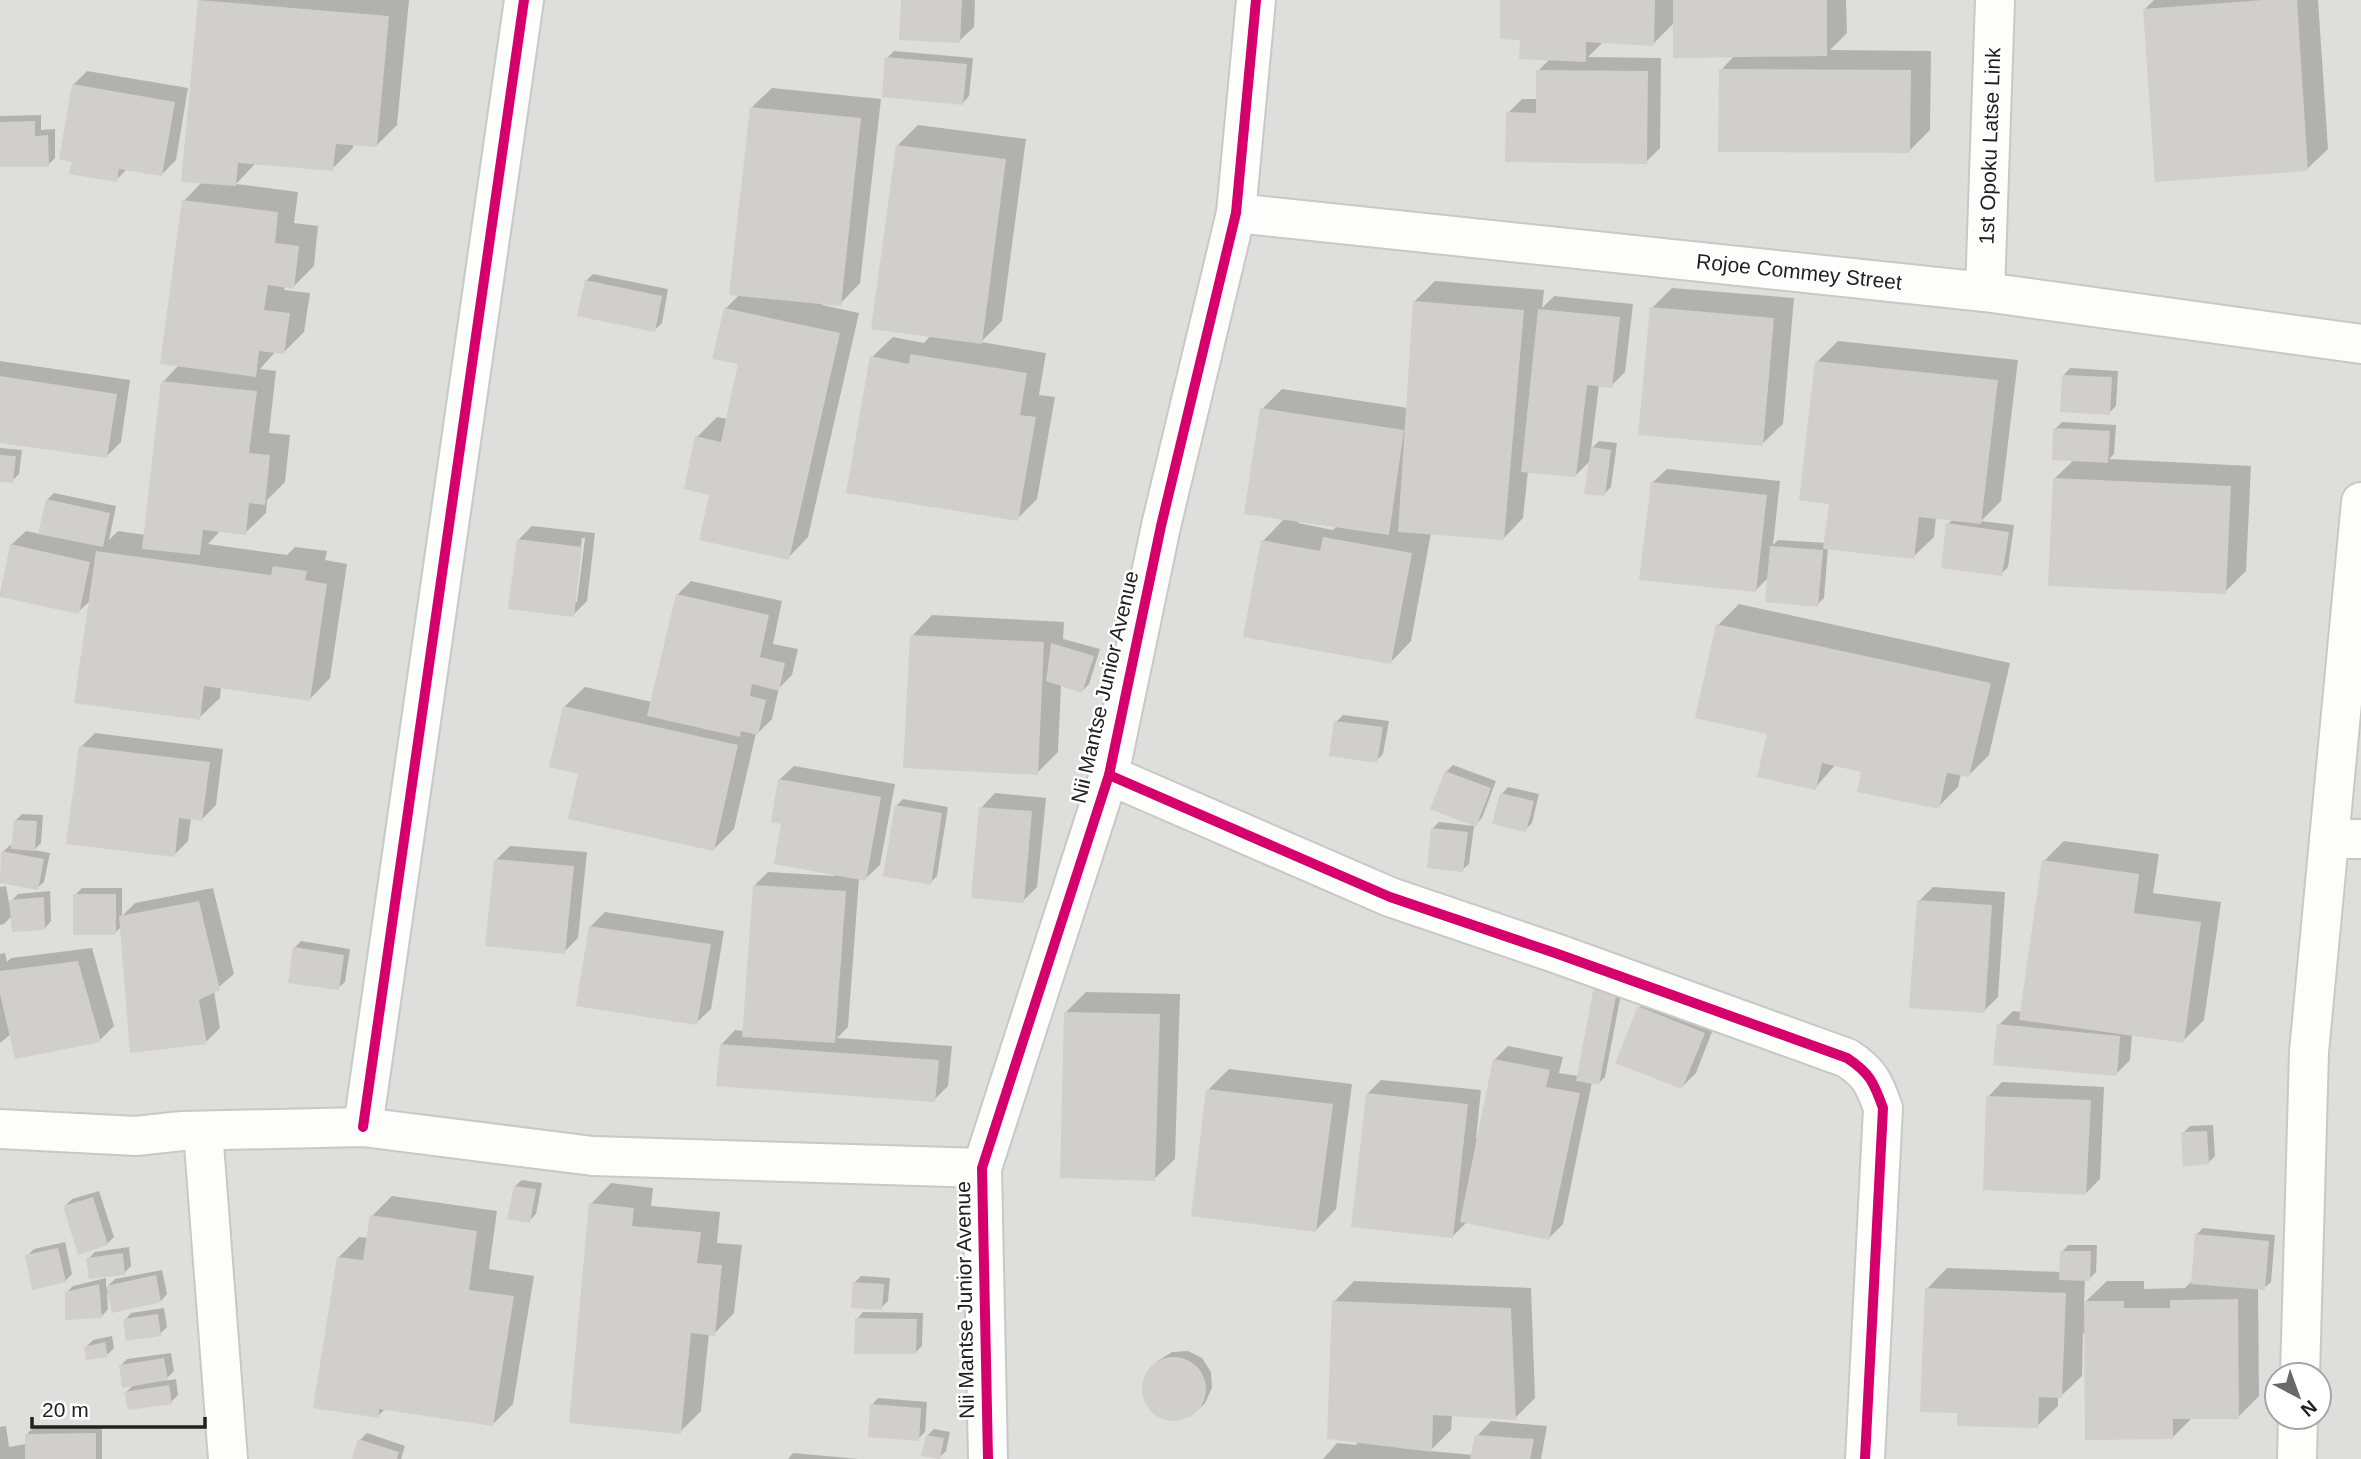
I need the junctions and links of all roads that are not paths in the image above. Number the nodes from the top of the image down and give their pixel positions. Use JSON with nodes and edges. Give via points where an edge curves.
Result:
{"nodes":[{"id":1,"x":524,"y":0,"type":"edge"},
{"id":2,"x":1256,"y":0,"type":"edge"},
{"id":3,"x":1995,"y":0,"type":"edge"},
{"id":4,"x":1236,"y":213,"type":"junction"},
{"id":5,"x":1985,"y":292,"type":"junction"},
{"id":6,"x":2361,"y":344,"type":"edge"},
{"id":7,"x":2361,"y":502,"type":"edge"},
{"id":8,"x":1109,"y":775,"type":"junction"},
{"id":9,"x":2345,"y":839,"type":"edge"},
{"id":10,"x":363,"y":1127,"type":"junction"},
{"id":11,"x":0,"y":1129,"type":"edge"},
{"id":12,"x":203,"y":1131,"type":"junction"},
{"id":13,"x":982,"y":1168,"type":"junction"},
{"id":14,"x":2300,"y":1361,"type":"edge"},
{"id":15,"x":2298,"y":1431,"type":"edge"},
{"id":16,"x":228,"y":1459,"type":"edge"},
{"id":17,"x":988,"y":1459,"type":"edge"},
{"id":18,"x":1866,"y":1459,"type":"edge"},
{"id":19,"x":2297,"y":1459,"type":"edge"}],
"edges":[{"from":1,"to":10,"type":"street"},
{"from":2,"to":4,"type":"street","name":"Nii Mantse Junior Avenue"},
{"from":3,"to":5,"type":"street","name":"1st Opoku Latse Link"},
{"from":4,"to":5,"type":"street","name":"Rojoe Commey Street"},
{"from":4,"to":8,"type":"street","name":"Nii Mantse Junior Avenue","via":[[1161,526]]},
{"from":5,"to":6,"type":"street","name":"Rojoe Commey Street"},
{"from":7,"to":9,"type":"street"},
{"from":8,"to":13,"type":"street","name":"Nii Mantse Junior Avenue"},
{"from":8,"to":18,"type":"street","via":[[1390,897],[1847,1058],[1865,1069],[1882,1108]]},
{"from":9,"to":14,"type":"street","via":[[2309,1052]]},
{"from":10,"to":12,"type":"street"},
{"from":10,"to":13,"type":"street","via":[[593,1156]]},
{"from":11,"to":12,"type":"street","via":[[136,1136]]},
{"from":12,"to":16,"type":"street"},
{"from":13,"to":17,"type":"street","name":"Nii Mantse Junior Avenue"},
{"from":15,"to":19,"type":"street"}]}
